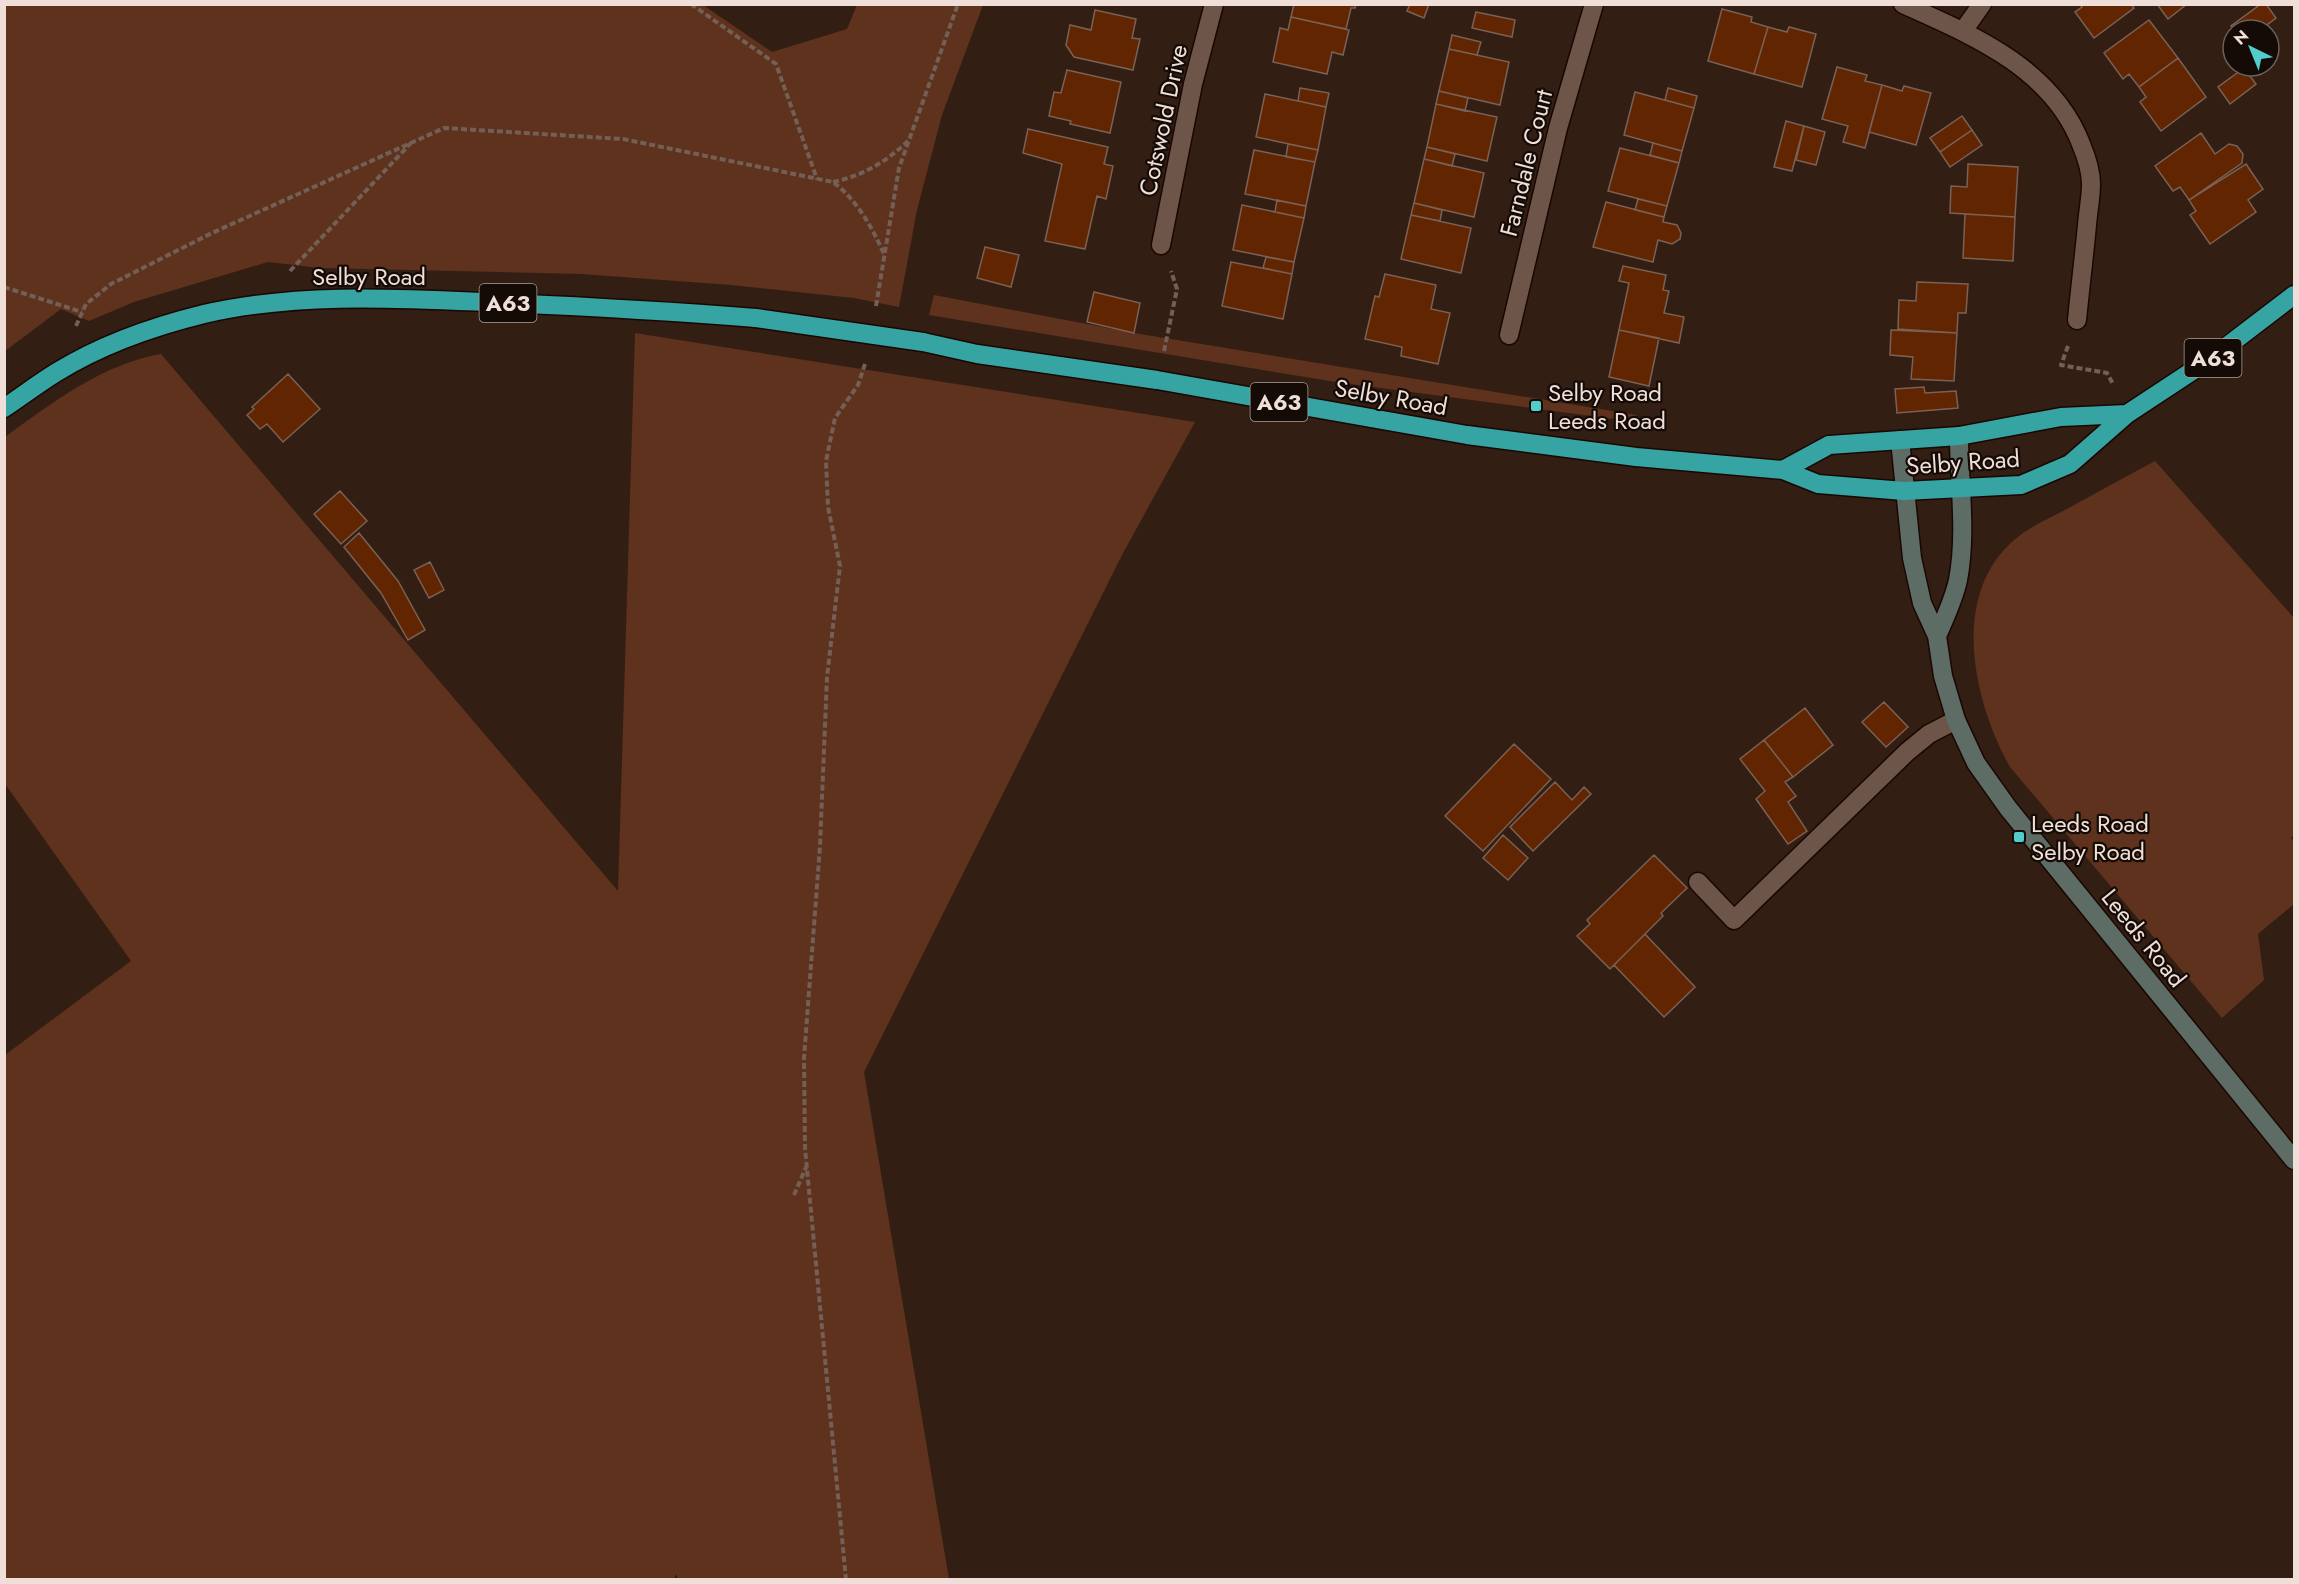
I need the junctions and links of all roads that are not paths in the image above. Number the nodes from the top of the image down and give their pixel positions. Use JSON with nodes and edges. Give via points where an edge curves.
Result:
{"nodes":[{"id":1,"x":1214,"y":4,"type":"edge"},
{"id":2,"x":1594,"y":4,"type":"edge"},
{"id":3,"x":1903,"y":4,"type":"edge"},
{"id":4,"x":1982,"y":4,"type":"edge"},
{"id":5,"x":1962,"y":31,"type":"junction"},
{"id":6,"x":1161,"y":245,"type":"road end"},
{"id":7,"x":2295,"y":295,"type":"edge"},
{"id":8,"x":2077,"y":320,"type":"road end"},
{"id":9,"x":1509,"y":335,"type":"dead end"},
{"id":10,"x":4,"y":408,"type":"edge"},
{"id":11,"x":2127,"y":414,"type":"junction"},
{"id":12,"x":1959,"y":436,"type":"junction"},
{"id":13,"x":1900,"y":440,"type":"junction"},
{"id":14,"x":1783,"y":470,"type":"junction"},
{"id":15,"x":1960,"y":488,"type":"junction"},
{"id":16,"x":1904,"y":491,"type":"junction"},
{"id":17,"x":1937,"y":636,"type":"junction"},
{"id":18,"x":1956,"y":720,"type":"junction"},
{"id":19,"x":1698,"y":882,"type":"dead end"},
{"id":20,"x":2295,"y":1160,"type":"edge"}],
"edges":[{"from":1,"to":6,"type":"street","name":"Cotswold Drive","via":[[1193,84]]},
{"from":2,"to":9,"type":"street","name":"Farndale Court","via":[[1558,128]]},
{"from":3,"to":5,"type":"street"},
{"from":4,"to":5,"type":"street"},
{"from":5,"to":8,"type":"street","via":[[2040,81],[2075,127],[2091,183]]},
{"from":7,"to":11,"type":"highway","name":"Selby Road","number":"A63","via":[[2209,360]]},
{"from":10,"to":14,"type":"highway","name":"Selby Road","number":"A63","bridge":true,"via":[[57,371],[103,349],[203,314],[259,304],[407,298],[756,318],[1157,380],[1467,435],[1636,457]]},
{"from":11,"to":12,"type":"highway","name":"Selby Road","via":[[2061,417]]},
{"from":11,"to":15,"type":"highway","name":"Selby Road","number":"A63","via":[[2070,464],[2043,476],[2021,485]]},
{"from":12,"to":13,"type":"highway","name":"Selby Road"},
{"from":12,"to":15,"type":"main road","name":"Leeds Road"},
{"from":13,"to":14,"type":"highway","name":"Selby Road","via":[[1829,446]]},
{"from":13,"to":16,"type":"main road","name":"Leeds Road"},
{"from":14,"to":16,"type":"highway","name":"Selby Road","number":"A63","via":[[1818,484]]},
{"from":15,"to":16,"type":"highway","name":"Selby Road","number":"A63"},
{"from":15,"to":17,"type":"main road","name":"Leeds Road","via":[[1958,581]]},
{"from":16,"to":17,"type":"main road","name":"Leeds Road","via":[[1922,603]]},
{"from":17,"to":18,"type":"main road","name":"Leeds Road"},
{"from":18,"to":19,"type":"street","via":[[1929,734],[1907,752],[1734,920]]},
{"from":18,"to":20,"type":"main road","name":"Leeds Road","via":[[1976,763],[2008,808]]}]}
